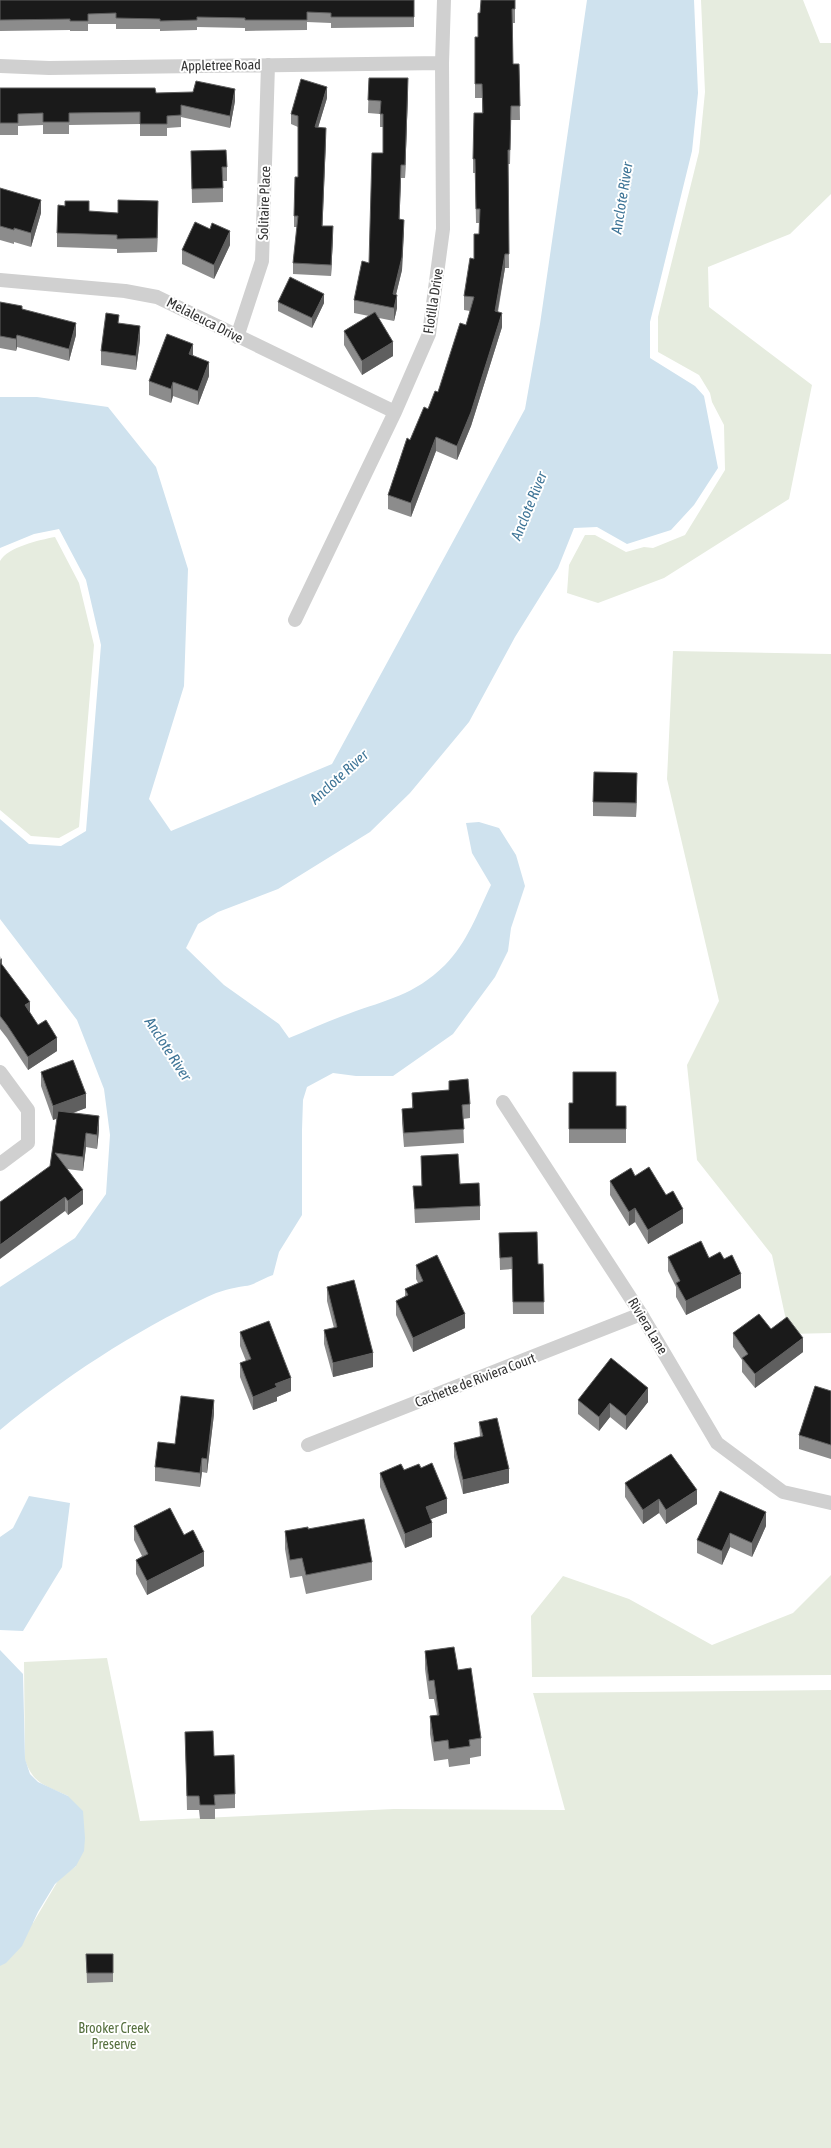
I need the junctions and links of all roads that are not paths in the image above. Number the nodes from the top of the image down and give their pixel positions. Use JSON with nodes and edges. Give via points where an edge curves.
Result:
{"nodes":[{"id":1,"x":444,"y":0,"type":"edge"},
{"id":2,"x":442,"y":64,"type":"junction"},
{"id":3,"x":268,"y":65,"type":"junction"},
{"id":4,"x":0,"y":66,"type":"edge"},
{"id":5,"x":0,"y":280,"type":"edge"},
{"id":6,"x":237,"y":337,"type":"junction"},
{"id":7,"x":395,"y":412,"type":"junction"},
{"id":8,"x":295,"y":620,"type":"dead end"},
{"id":9,"x":0,"y":1072,"type":"edge"},
{"id":10,"x":504,"y":1102,"type":"dead end"},
{"id":11,"x":0,"y":1164,"type":"edge"},
{"id":12,"x":641,"y":1314,"type":"junction"},
{"id":13,"x":308,"y":1445,"type":"dead end"},
{"id":14,"x":831,"y":1502,"type":"edge"}],
"edges":[{"from":1,"to":2,"type":"street","name":"Flotilla Drive"},
{"from":2,"to":3,"type":"street","name":"Appletree Road"},
{"from":2,"to":7,"type":"street","name":"Flotilla Drive","via":[[443,229],[429,334]]},
{"from":3,"to":4,"type":"street","name":"Appletree Road"},
{"from":3,"to":6,"type":"street","name":"Solitaire Place","via":[[262,261]]},
{"from":5,"to":6,"type":"street","name":"Melaleuca Drive","via":[[125,291],[157,297]]},
{"from":6,"to":7,"type":"street","name":"Melaleuca Drive"},
{"from":7,"to":8,"type":"street","name":"Flotilla Drive"},
{"from":9,"to":11,"type":"street","via":[[28,1110],[28,1143]]},
{"from":10,"to":12,"type":"street","name":"Riviera Lane"},
{"from":12,"to":13,"type":"street","name":"Cachette de Riviera Court"},
{"from":12,"to":14,"type":"street","name":"Riviera Lane","via":[[717,1443],[783,1492]]}]}
